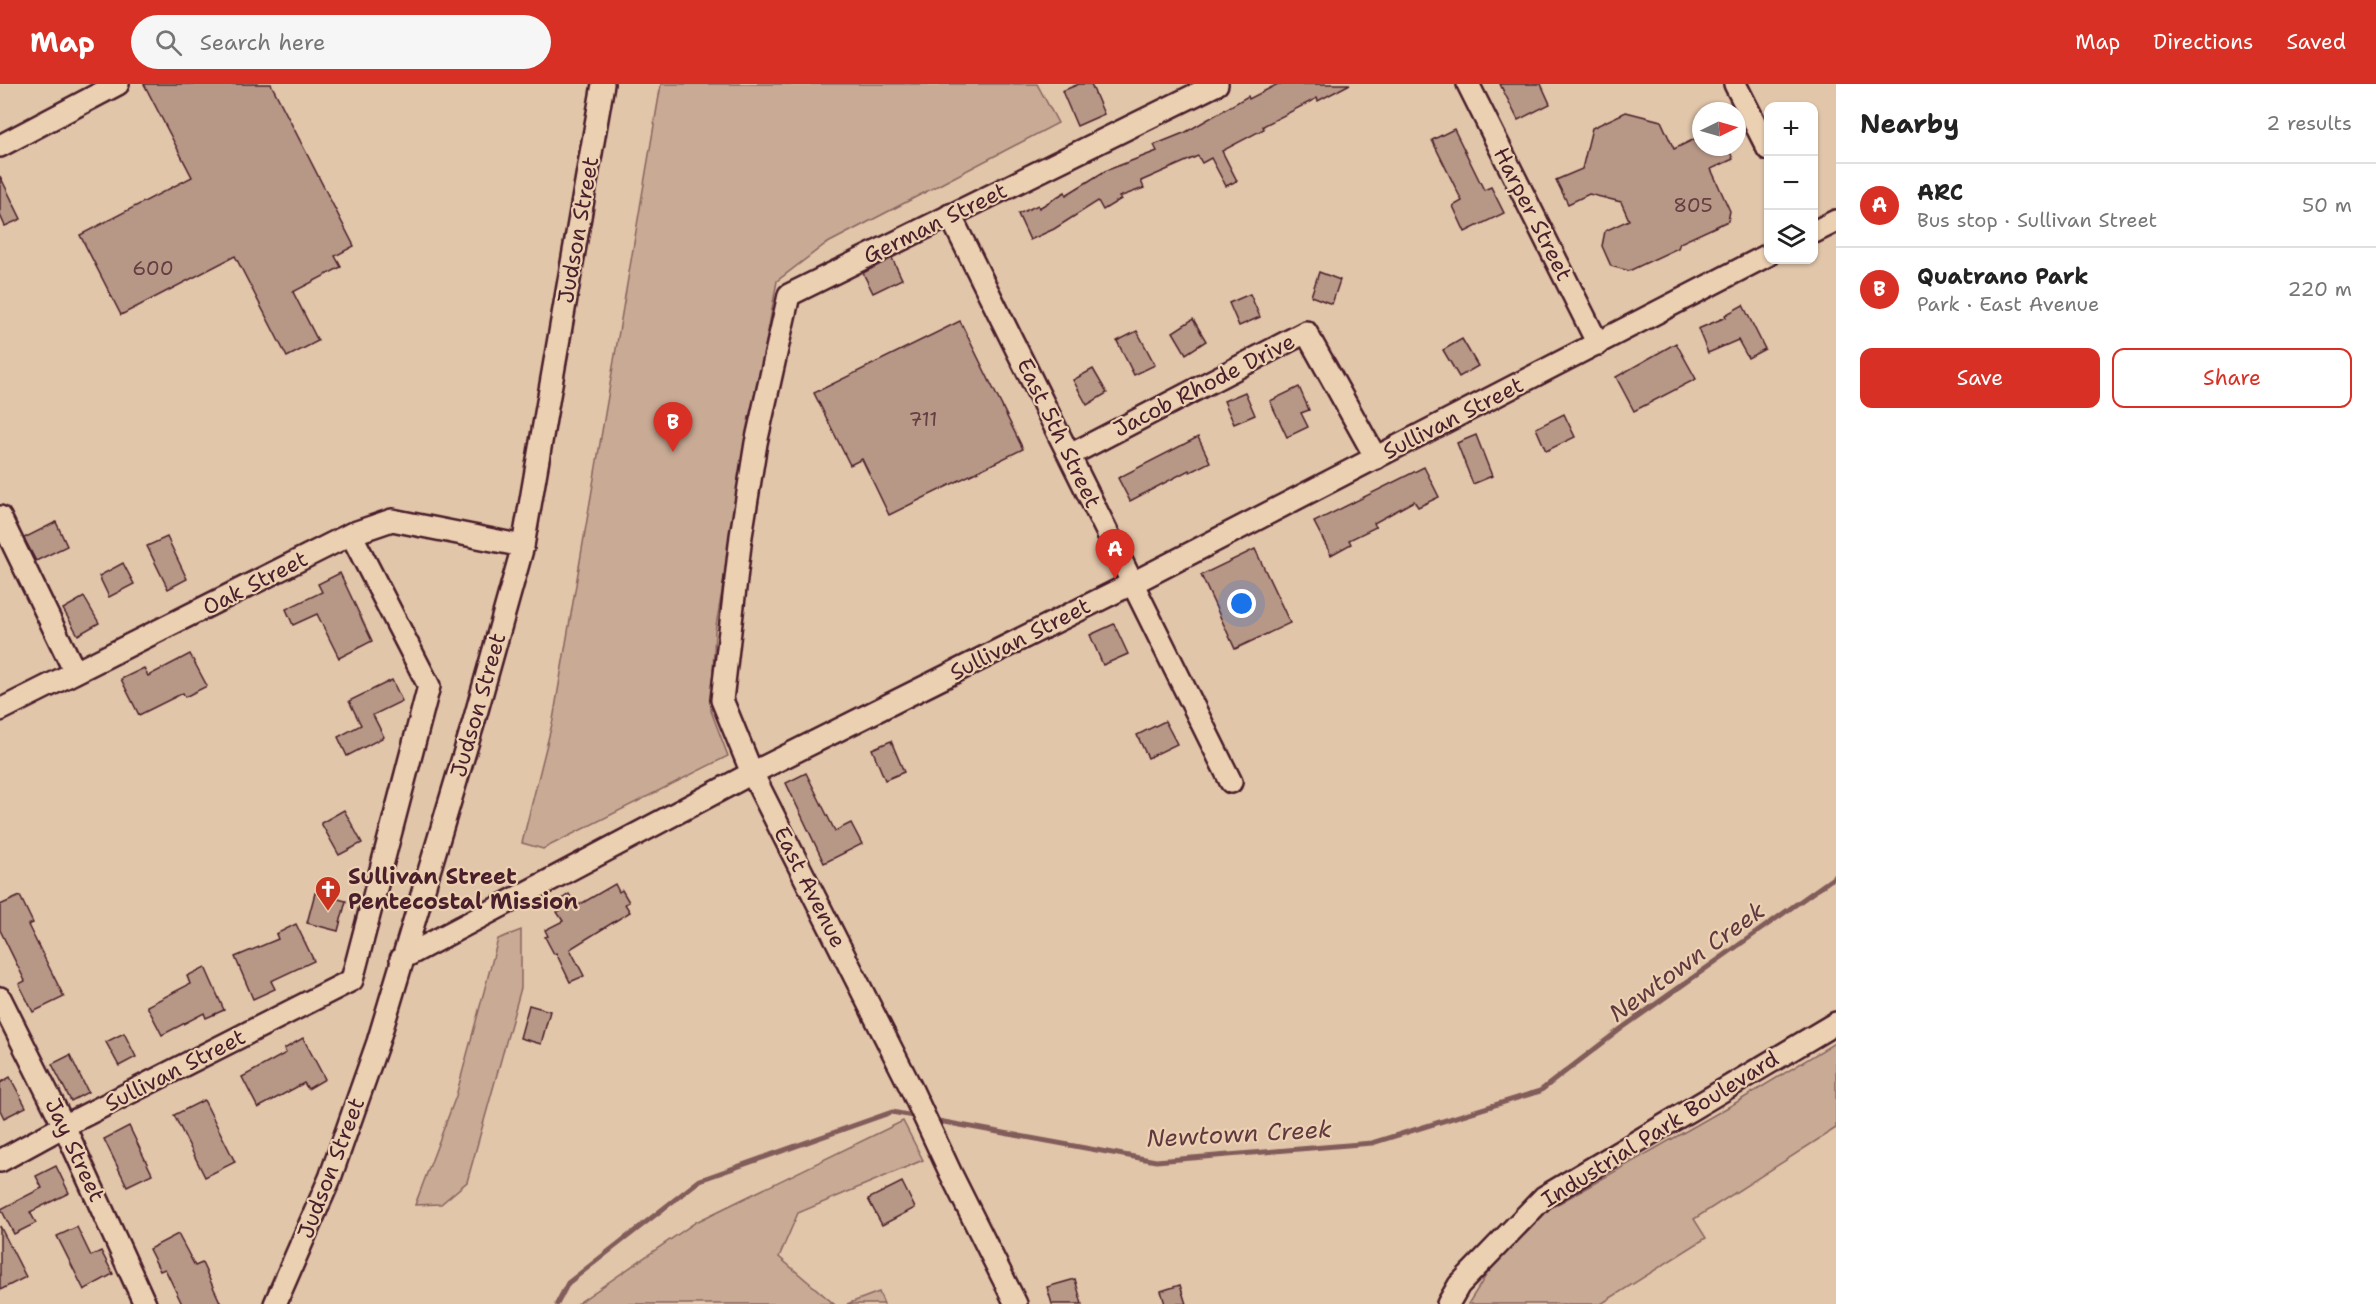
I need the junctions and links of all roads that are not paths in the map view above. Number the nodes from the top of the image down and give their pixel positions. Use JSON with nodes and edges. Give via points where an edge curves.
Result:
{"nodes":[{"id":1,"x":118,"y":84,"type":"edge"},
{"id":2,"x":603,"y":84,"type":"edge"},
{"id":3,"x":1216,"y":84,"type":"edge"},
{"id":4,"x":1468,"y":84,"type":"edge"},
{"id":5,"x":1735,"y":84,"type":"edge"},
{"id":6,"x":1764,"y":141,"type":"edge"},
{"id":7,"x":0,"y":146,"type":"edge"},
{"id":8,"x":950,"y":215,"type":"junction"},
{"id":9,"x":1836,"y":221,"type":"edge"},
{"id":10,"x":1818,"y":230,"type":"edge"},
{"id":11,"x":1764,"y":257,"type":"edge"},
{"id":12,"x":1598,"y":344,"type":"junction"},
{"id":13,"x":756,"y":443,"type":"joint"},
{"id":14,"x":1070,"y":455,"type":"junction"},
{"id":15,"x":1377,"y":458,"type":"junction"},
{"id":16,"x":0,"y":517,"type":"edge"},
{"id":17,"x":351,"y":534,"type":"junction"},
{"id":18,"x":523,"y":546,"type":"junction"},
{"id":19,"x":1133,"y":583,"type":"junction"},
{"id":20,"x":75,"y":672,"type":"junction"},
{"id":21,"x":0,"y":710,"type":"edge"},
{"id":22,"x":752,"y":773,"type":"junction"},
{"id":23,"x":1231,"y":782,"type":"dead end"},
{"id":24,"x":401,"y":960,"type":"junction"},
{"id":25,"x":0,"y":998,"type":"edge"},
{"id":26,"x":1836,"y":1023,"type":"edge"},
{"id":27,"x":64,"y":1126,"type":"junction"},
{"id":28,"x":0,"y":1161,"type":"edge"},
{"id":29,"x":145,"y":1304,"type":"edge"},
{"id":30,"x":275,"y":1304,"type":"edge"},
{"id":31,"x":1016,"y":1304,"type":"edge"},
{"id":32,"x":1448,"y":1304,"type":"edge"}],
"edges":[{"from":1,"to":7,"type":"street"},
{"from":2,"to":18,"type":"street","name":"Judson Street"},
{"from":3,"to":8,"type":"street","name":"German Street"},
{"from":4,"to":12,"type":"street","name":"Harper Street"},
{"from":5,"to":6,"type":"street"},
{"from":8,"to":13,"type":"street","name":"German Street","via":[[789,295]]},
{"from":8,"to":14,"type":"street","name":"East 5th Street"},
{"from":9,"to":10,"type":"street"},
{"from":11,"to":12,"type":"street","name":"Sullivan Street"},
{"from":12,"to":15,"type":"street","name":"Sullivan Street"},
{"from":13,"to":22,"type":"street","name":"East Avenue","via":[[722,700]]},
{"from":14,"to":15,"type":"street","name":"Jacob Rhode Drive","via":[[1306,332]]},
{"from":14,"to":19,"type":"street","name":"East 5th Street"},
{"from":15,"to":19,"type":"street","name":"Sullivan Street"},
{"from":16,"to":20,"type":"street"},
{"from":17,"to":18,"type":"street","name":"Oak Street","via":[[392,520]]},
{"from":17,"to":20,"type":"street","name":"Oak Street"},
{"from":17,"to":27,"type":"street","name":"Sullivan Street","via":[[429,686],[351,980]]},
{"from":18,"to":24,"type":"street","name":"Judson Street"},
{"from":19,"to":22,"type":"street","name":"Sullivan Street"},
{"from":19,"to":23,"type":"street","name":"East 5th Street"},
{"from":20,"to":21,"type":"street","name":"Oak Street"},
{"from":22,"to":24,"type":"street","name":"Sullivan Street"},
{"from":22,"to":31,"type":"street","name":"East Avenue"},
{"from":24,"to":30,"type":"street","name":"Judson Street","via":[[378,1042],[330,1178]]},
{"from":25,"to":27,"type":"street","name":"Jay Street"},
{"from":26,"to":32,"type":"street","name":"Industrial Park Boulevard","via":[[1544,1197],[1459,1285]]},
{"from":27,"to":28,"type":"street","name":"Sullivan Street"},
{"from":27,"to":29,"type":"street","name":"Jay Street"}]}
